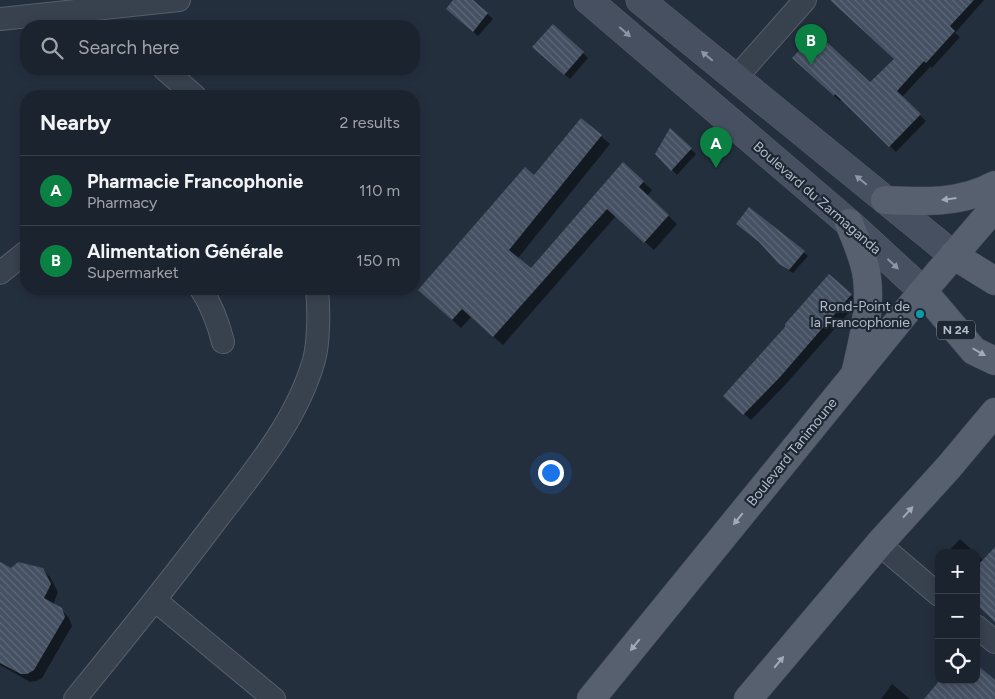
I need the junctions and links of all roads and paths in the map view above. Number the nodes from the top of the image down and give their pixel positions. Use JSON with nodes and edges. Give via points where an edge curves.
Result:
{"nodes":[{"id":1,"x":179,"y":0,"type":"edge"},
{"id":2,"x":588,"y":0,"type":"edge"},
{"id":3,"x":640,"y":0,"type":"edge"},
{"id":4,"x":805,"y":0,"type":"edge"},
{"id":5,"x":90,"y":5,"type":"edge"},
{"id":6,"x":0,"y":19,"type":"edge"},
{"id":7,"x":108,"y":20,"type":"edge"},
{"id":8,"x":171,"y":75,"type":"edge"},
{"id":9,"x":735,"y":79,"type":"junction"},
{"id":10,"x":188,"y":90,"type":"edge"},
{"id":11,"x":995,"y":185,"type":"edge"},
{"id":12,"x":885,"y":200,"type":"junction"},
{"id":13,"x":995,"y":207,"type":"edge"},
{"id":14,"x":849,"y":223,"type":"junction"},
{"id":15,"x":953,"y":255,"type":"junction"},
{"id":16,"x":20,"y":257,"type":"edge"},
{"id":17,"x":0,"y":273,"type":"edge"},
{"id":18,"x":995,"y":281,"type":"edge"},
{"id":19,"x":923,"y":291,"type":"junction"},
{"id":20,"x":205,"y":295,"type":"edge"},
{"id":21,"x":318,"y":295,"type":"edge"},
{"id":22,"x":223,"y":342,"type":"dead end"},
{"id":23,"x":995,"y":361,"type":"edge"},
{"id":24,"x":856,"y":373,"type":"junction"},
{"id":25,"x":995,"y":412,"type":"edge"},
{"id":26,"x":995,"y":443,"type":"edge"},
{"id":27,"x":948,"y":468,"type":"junction"},
{"id":28,"x":879,"y":544,"type":"junction"},
{"id":29,"x":938,"y":594,"type":"edge"},
{"id":30,"x":156,"y":601,"type":"junction"},
{"id":31,"x":980,"y":629,"type":"edge"},
{"id":32,"x":995,"y":642,"type":"edge"},
{"id":33,"x":75,"y":699,"type":"edge"},
{"id":34,"x":274,"y":699,"type":"edge"},
{"id":35,"x":591,"y":699,"type":"edge"},
{"id":36,"x":748,"y":699,"type":"edge"}],
"edges":[{"from":1,"to":5,"type":"street"},
{"from":2,"to":14,"type":"main road","name":"Boulevard du Zarmaganda","number":"N 24","one_way":true},
{"from":9,"to":3,"type":"main road","one_way":true},
{"from":4,"to":9,"type":"street"},
{"from":5,"to":6,"type":"street"},
{"from":5,"to":7,"type":"street"},
{"from":8,"to":10,"type":"street"},
{"from":12,"to":9,"type":"main road","one_way":true},
{"from":11,"to":12,"type":"main road","one_way":true,"via":[[961,198],[916,202]]},
{"from":12,"to":15,"type":"main road"},
{"from":13,"to":15,"type":"main road","name":"Boulevard Tanimoune"},
{"from":14,"to":19,"type":"main road","name":"Boulevard du Zarmaganda","number":"N 24","one_way":true},
{"from":14,"to":24,"type":"main road","via":[[862,254],[867,277],[868,306]]},
{"from":15,"to":18,"type":"main road"},
{"from":15,"to":19,"type":"main road","name":"Boulevard Tanimoune"},
{"from":16,"to":17,"type":"street"},
{"from":19,"to":23,"type":"main road","name":"Boulevard du Zarmaganda","number":"N 24","one_way":true,"via":[[974,351]]},
{"from":19,"to":24,"type":"main road","name":"Boulevard Tanimoune"},
{"from":20,"to":22,"type":"street","via":[[218,321]]},
{"from":21,"to":30,"type":"street","via":[[315,359],[299,400],[265,456]]},
{"from":24,"to":35,"type":"main road","name":"Boulevard Tanimoune","one_way":true},
{"from":25,"to":27,"type":"main road"},
{"from":26,"to":27,"type":"main road"},
{"from":28,"to":27,"type":"main road","one_way":true},
{"from":28,"to":29,"type":"street"},
{"from":36,"to":28,"type":"main road","one_way":true},
{"from":30,"to":33,"type":"street"},
{"from":30,"to":34,"type":"street"},
{"from":31,"to":32,"type":"street"}]}
